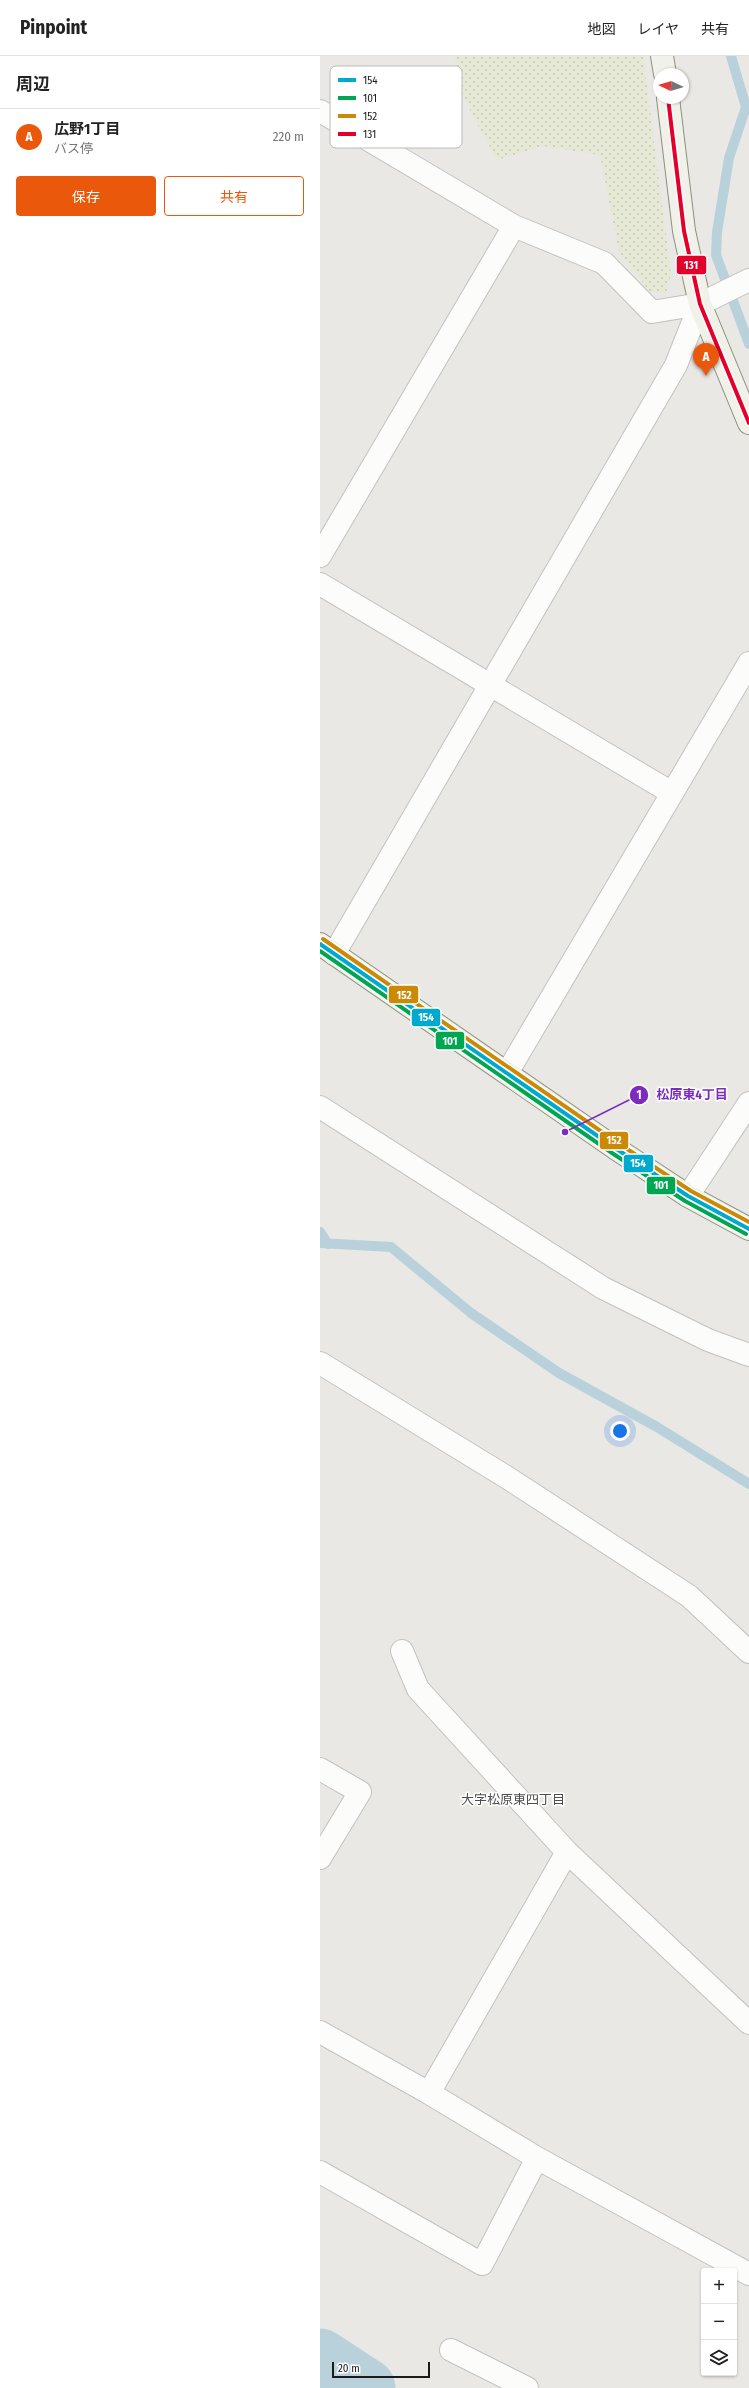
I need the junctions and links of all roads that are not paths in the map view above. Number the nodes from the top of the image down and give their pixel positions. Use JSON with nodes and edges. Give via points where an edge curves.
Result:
{"nodes":[{"id":1,"x":662,"y":56,"type":"edge"},
{"id":2,"x":664,"y":68,"type":"edge"},
{"id":3,"x":669,"y":104,"type":"edge"},
{"id":4,"x":378,"y":148,"type":"edge"},
{"id":5,"x":514,"y":226,"type":"junction"},
{"id":6,"x":749,"y":280,"type":"edge"},
{"id":7,"x":700,"y":304,"type":"junction"},
{"id":8,"x":749,"y":423,"type":"edge"},
{"id":9,"x":320,"y":556,"type":"edge"},
{"id":10,"x":320,"y":584,"type":"edge"},
{"id":11,"x":749,"y":663,"type":"edge"},
{"id":12,"x":490,"y":686,"type":"junction"},
{"id":13,"x":672,"y":794,"type":"junction"},
{"id":14,"x":327,"y":949,"type":"edge"},
{"id":15,"x":507,"y":1073,"type":"junction"},
{"id":16,"x":749,"y":1103,"type":"edge"},
{"id":17,"x":320,"y":1107,"type":"edge"},
{"id":18,"x":688,"y":1196,"type":"junction"},
{"id":19,"x":749,"y":1229,"type":"edge"},
{"id":20,"x":749,"y":1355,"type":"edge"},
{"id":21,"x":320,"y":1363,"type":"edge"},
{"id":22,"x":402,"y":1651,"type":"dead end"},
{"id":23,"x":749,"y":1652,"type":"edge"},
{"id":24,"x":320,"y":1769,"type":"edge"},
{"id":25,"x":567,"y":1852,"type":"junction"},
{"id":26,"x":320,"y":1858,"type":"edge"},
{"id":27,"x":749,"y":2023,"type":"edge"},
{"id":28,"x":320,"y":2032,"type":"edge"},
{"id":29,"x":429,"y":2093,"type":"junction"},
{"id":30,"x":536,"y":2158,"type":"junction"},
{"id":31,"x":320,"y":2172,"type":"edge"},
{"id":32,"x":749,"y":2274,"type":"edge"},
{"id":33,"x":451,"y":2350,"type":"dead end"},
{"id":34,"x":527,"y":2388,"type":"edge"}],
"edges":[{"from":1,"to":2,"type":"street"},
{"from":3,"to":7,"type":"street","via":[[684,231]]},
{"from":4,"to":5,"type":"street"},
{"from":5,"to":7,"type":"street","via":[[604,263],[652,312]]},
{"from":5,"to":9,"type":"street"},
{"from":6,"to":7,"type":"street"},
{"from":7,"to":8,"type":"street"},
{"from":7,"to":12,"type":"street","via":[[676,365]]},
{"from":10,"to":12,"type":"street"},
{"from":11,"to":13,"type":"street"},
{"from":12,"to":13,"type":"street"},
{"from":12,"to":14,"type":"street"},
{"from":13,"to":15,"type":"street"},
{"from":14,"to":15,"type":"street"},
{"from":15,"to":18,"type":"street"},
{"from":16,"to":18,"type":"street"},
{"from":17,"to":20,"type":"street","via":[[603,1288],[708,1340]]},
{"from":18,"to":19,"type":"street"},
{"from":21,"to":23,"type":"street","via":[[508,1478],[689,1596]]},
{"from":22,"to":25,"type":"street","via":[[418,1689]]},
{"from":24,"to":26,"type":"street","via":[[360,1792]]},
{"from":25,"to":27,"type":"street"},
{"from":25,"to":29,"type":"street"},
{"from":28,"to":29,"type":"street"},
{"from":29,"to":30,"type":"street"},
{"from":30,"to":31,"type":"street","via":[[482,2264]]},
{"from":30,"to":32,"type":"street"},
{"from":33,"to":34,"type":"street"}]}
